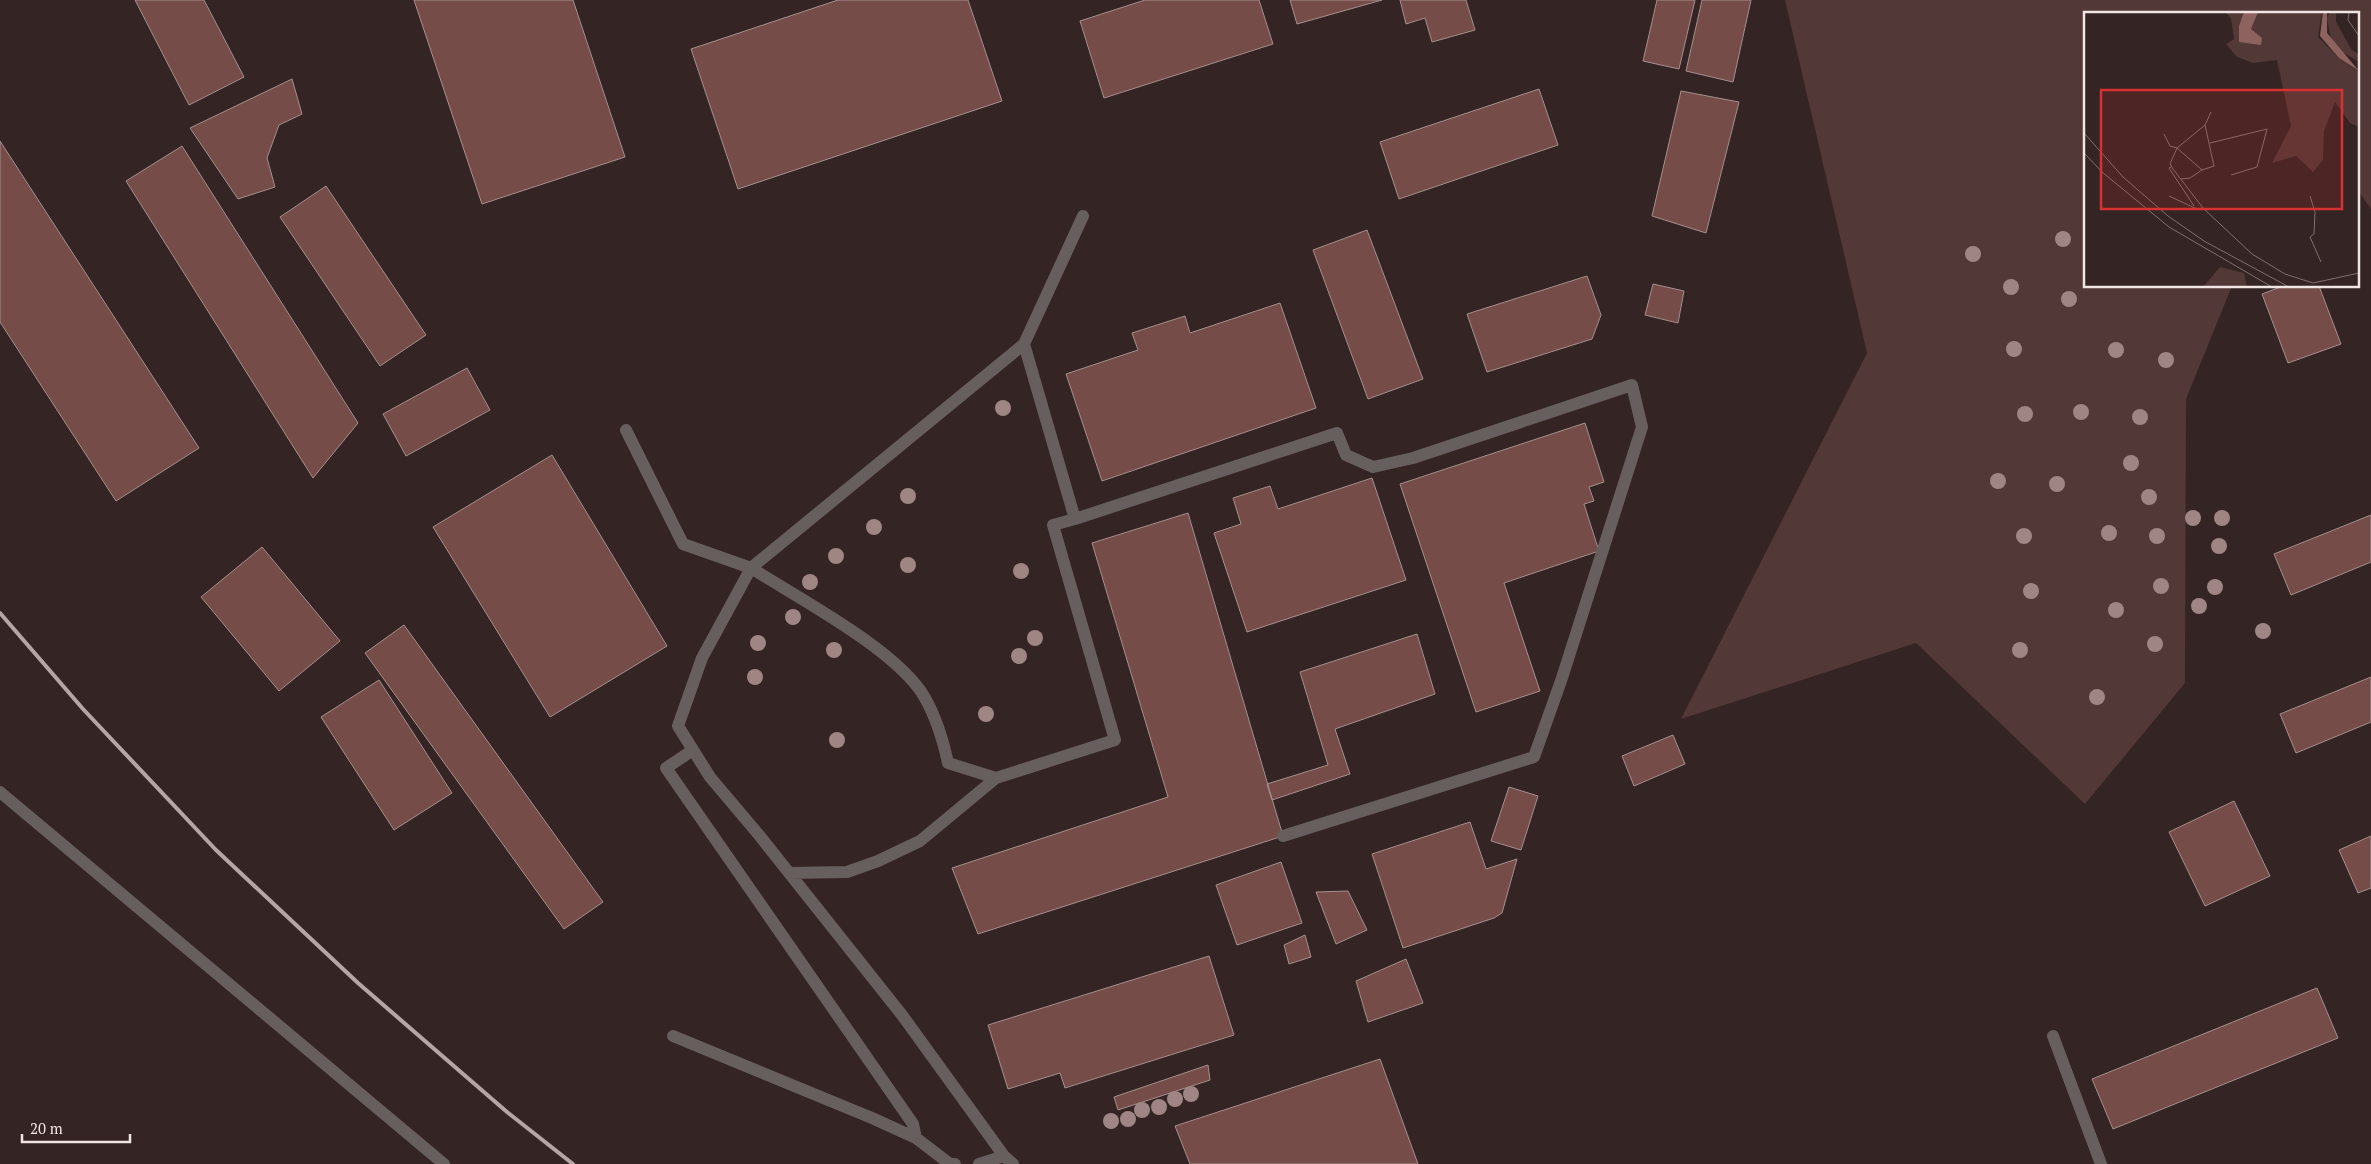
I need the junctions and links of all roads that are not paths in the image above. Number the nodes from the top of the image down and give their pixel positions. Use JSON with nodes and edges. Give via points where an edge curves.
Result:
{"nodes":[{"id":1,"x":1083,"y":216,"type":"dead end"},
{"id":2,"x":1024,"y":344,"type":"junction"},
{"id":3,"x":626,"y":430,"type":"dead end"},
{"id":4,"x":1075,"y":519,"type":"junction"},
{"id":5,"x":751,"y":568,"type":"junction"},
{"id":6,"x":693,"y":750,"type":"junction"},
{"id":7,"x":996,"y":778,"type":"junction"},
{"id":8,"x":0,"y":792,"type":"edge"},
{"id":9,"x":1283,"y":836,"type":"dead end"},
{"id":10,"x":789,"y":874,"type":"junction"},
{"id":11,"x":673,"y":1036,"type":"dead end"},
{"id":12,"x":2053,"y":1036,"type":"dead end"},
{"id":13,"x":916,"y":1138,"type":"junction"},
{"id":14,"x":1008,"y":1160,"type":"edge"},
{"id":15,"x":444,"y":1164,"type":"edge"},
{"id":16,"x":955,"y":1164,"type":"edge"},
{"id":17,"x":979,"y":1164,"type":"edge"},
{"id":18,"x":2100,"y":1164,"type":"edge"}],
"edges":[{"from":1,"to":2,"type":"street"},
{"from":2,"to":4,"type":"street"},
{"from":2,"to":5,"type":"street"},
{"from":3,"to":5,"type":"street","via":[[683,544]]},
{"from":4,"to":7,"type":"street","via":[[1053,525],[1114,740]]},
{"from":4,"to":9,"type":"street","via":[[1337,433],[1346,455],[1373,467],[1422,455],[1632,385],[1642,427],[1534,757]]},
{"from":5,"to":6,"type":"street","via":[[702,658],[678,726]]},
{"from":5,"to":7,"type":"street","via":[[851,631],[896,664],[924,696],[942,735],[948,763]]},
{"from":6,"to":10,"type":"street","via":[[710,777]]},
{"from":6,"to":13,"type":"street","via":[[666,768],[913,1124]]},
{"from":7,"to":10,"type":"street","via":[[920,841],[878,861],[847,872]]},
{"from":8,"to":15,"type":"street"},
{"from":10,"to":14,"type":"street","via":[[902,1015]]},
{"from":11,"to":13,"type":"street"},
{"from":12,"to":18,"type":"street"},
{"from":13,"to":16,"type":"street","via":[[950,1164]]},
{"from":14,"to":17,"type":"street"}]}
